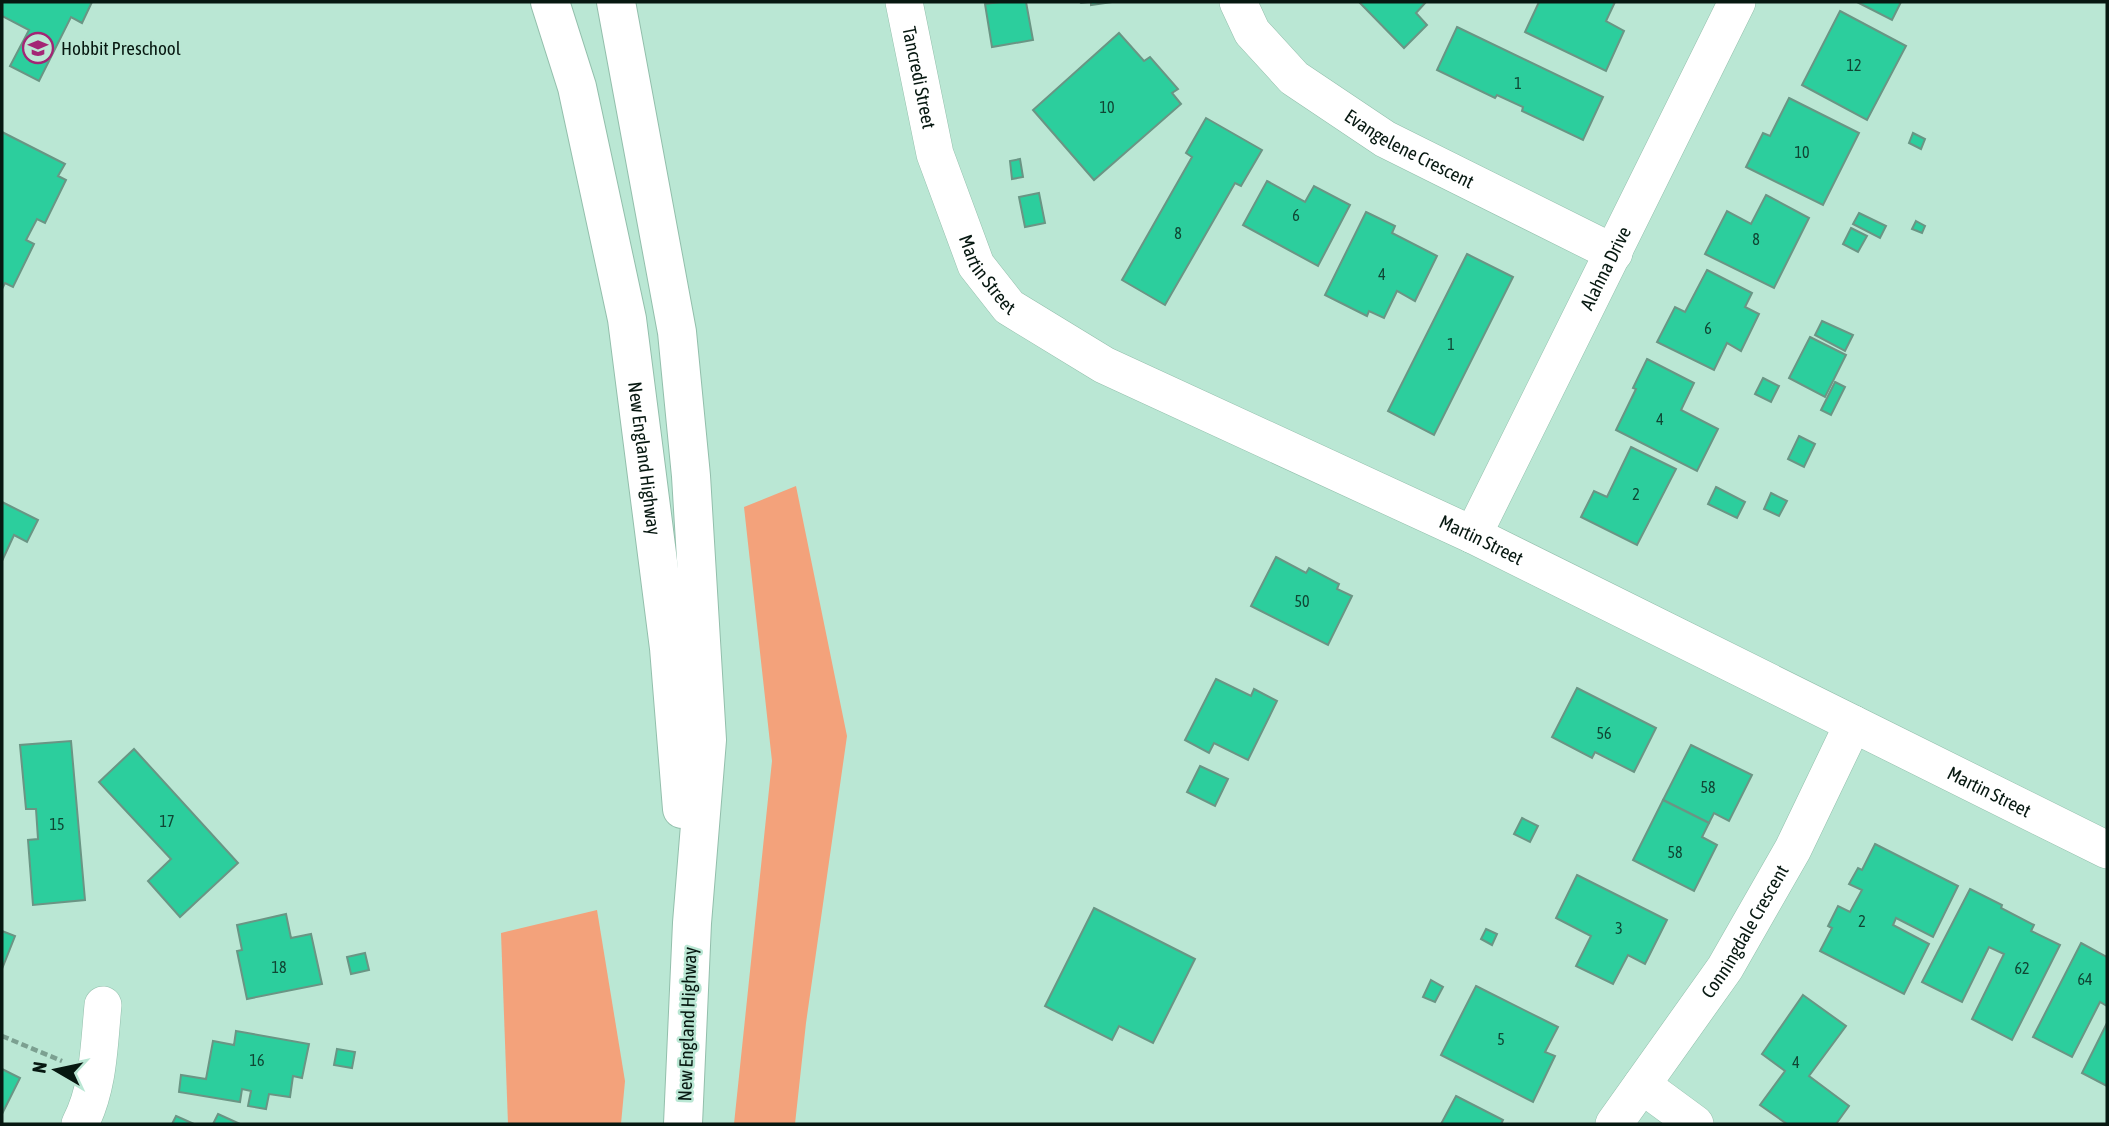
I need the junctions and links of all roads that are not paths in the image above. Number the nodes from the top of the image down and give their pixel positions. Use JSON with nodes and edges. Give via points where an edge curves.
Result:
{"nodes":[{"id":1,"x":550,"y":2,"type":"edge"},
{"id":2,"x":904,"y":2,"type":"edge"},
{"id":3,"x":1238,"y":2,"type":"edge"},
{"id":4,"x":1737,"y":2,"type":"edge"},
{"id":5,"x":615,"y":11,"type":"edge"},
{"id":6,"x":935,"y":155,"type":"joint"},
{"id":7,"x":1614,"y":254,"type":"junction"},
{"id":8,"x":1473,"y":535,"type":"junction"},
{"id":9,"x":1853,"y":724,"type":"junction"},
{"id":10,"x":2107,"y":850,"type":"edge"},
{"id":11,"x":692,"y":923,"type":"junction"},
{"id":12,"x":103,"y":1005,"type":"dead end"},
{"id":13,"x":1642,"y":1085,"type":"junction"},
{"id":14,"x":80,"y":1124,"type":"edge"},
{"id":15,"x":683,"y":1124,"type":"edge"},
{"id":16,"x":1614,"y":1124,"type":"edge"},
{"id":17,"x":1695,"y":1124,"type":"edge"}],
"edges":[{"from":1,"to":11,"type":"highway","name":"New England Highway","via":[[577,87],[627,319],[669,648]]},
{"from":2,"to":6,"type":"street","name":"Tancredi Street"},
{"from":3,"to":7,"type":"street","name":"Evangelene Crescent","via":[[1252,32],[1294,78],[1373,131]]},
{"from":4,"to":7,"type":"street","name":"Alahna Drive"},
{"from":5,"to":11,"type":"highway","name":"New England Highway","via":[[677,332],[691,476],[707,740]]},
{"from":6,"to":8,"type":"street","name":"Martin Street","via":[[976,265],[1009,307],[1104,366]]},
{"from":7,"to":8,"type":"street","name":"Alahna Drive"},
{"from":8,"to":9,"type":"street","name":"Martin Street"},
{"from":9,"to":10,"type":"street","name":"Martin Street"},
{"from":9,"to":13,"type":"street","name":"Conningdale Crescent","via":[[1793,849],[1725,968]]},
{"from":11,"to":15,"type":"highway","name":"New England Highway"},
{"from":12,"to":14,"type":"street","via":[[96,1075]]},
{"from":13,"to":16,"type":"street","name":"Conningdale Crescent"},
{"from":13,"to":17,"type":"street"}]}
